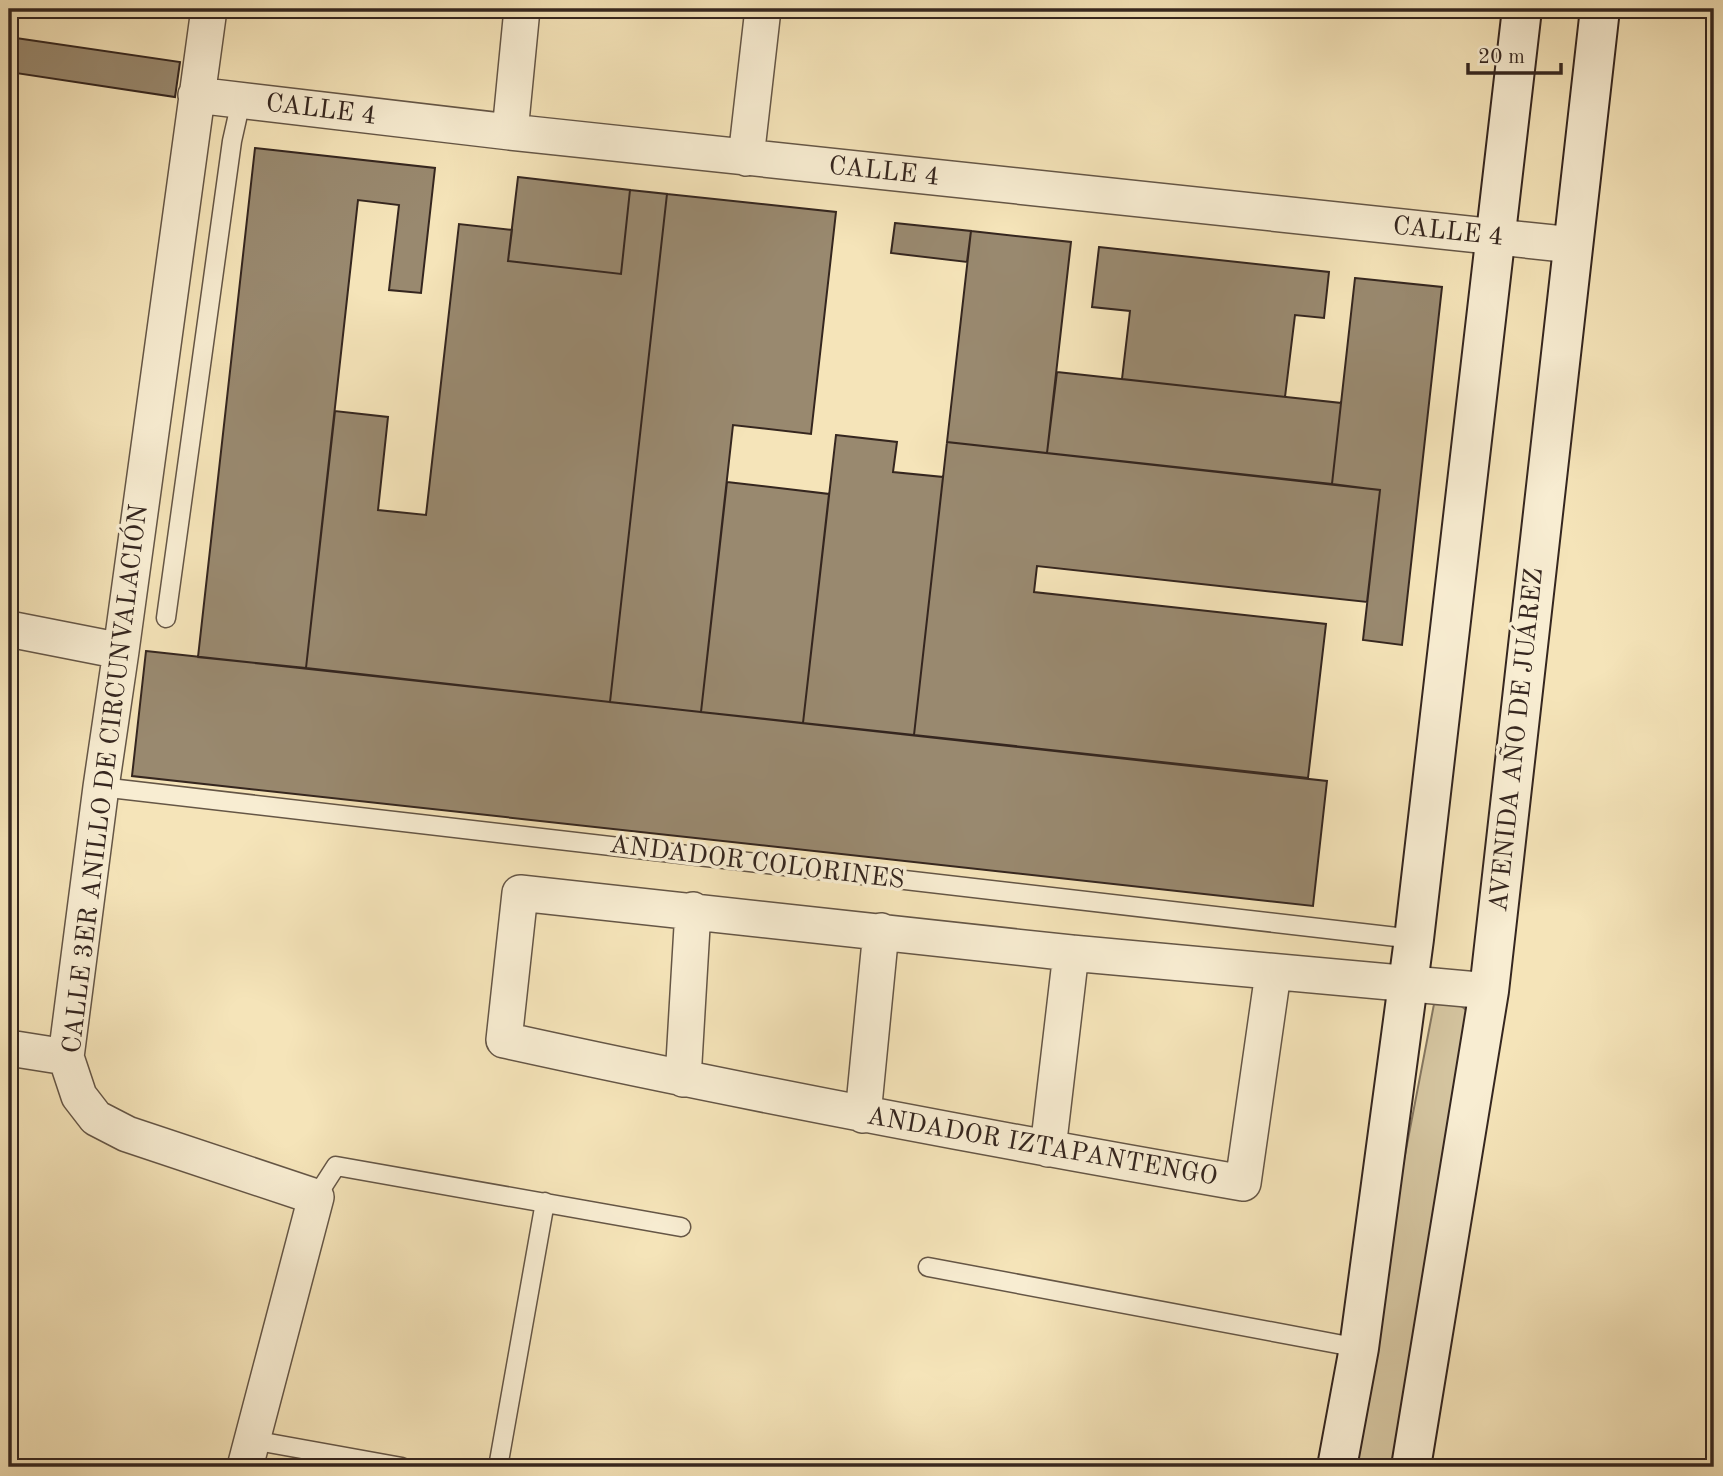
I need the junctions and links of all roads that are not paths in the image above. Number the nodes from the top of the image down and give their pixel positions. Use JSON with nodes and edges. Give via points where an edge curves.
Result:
{"nodes":[{"id":1,"x":209,"y":9,"type":"edge"},
{"id":2,"x":522,"y":9,"type":"edge"},
{"id":3,"x":763,"y":9,"type":"edge"},
{"id":4,"x":1522,"y":9,"type":"edge"},
{"id":5,"x":1600,"y":9,"type":"edge"},
{"id":6,"x":196,"y":95,"type":"junction"},
{"id":7,"x":241,"y":101,"type":"junction"},
{"id":8,"x":510,"y":132,"type":"junction"},
{"id":9,"x":747,"y":158,"type":"junction"},
{"id":10,"x":1495,"y":237,"type":"junction"},
{"id":11,"x":1573,"y":245,"type":"junction"},
{"id":12,"x":166,"y":618,"type":"dead end"},
{"id":13,"x":9,"y":629,"type":"edge"},
{"id":14,"x":121,"y":651,"type":"junction"},
{"id":15,"x":100,"y":787,"type":"junction"},
{"id":16,"x":693,"y":910,"type":"junction"},
{"id":17,"x":881,"y":931,"type":"junction"},
{"id":18,"x":1414,"y":939,"type":"junction"},
{"id":19,"x":1071,"y":953,"type":"junction"},
{"id":20,"x":1273,"y":973,"type":"junction"},
{"id":21,"x":1408,"y":985,"type":"junction"},
{"id":22,"x":1489,"y":991,"type":"junction"},
{"id":23,"x":504,"y":1040,"type":"joint"},
{"id":24,"x":9,"y":1048,"type":"edge"},
{"id":25,"x":66,"y":1057,"type":"junction"},
{"id":26,"x":683,"y":1079,"type":"junction"},
{"id":27,"x":863,"y":1115,"type":"junction"},
{"id":28,"x":1048,"y":1149,"type":"junction"},
{"id":29,"x":316,"y":1197,"type":"junction"},
{"id":30,"x":545,"y":1202,"type":"junction"},
{"id":31,"x":681,"y":1227,"type":"dead end"},
{"id":32,"x":928,"y":1267,"type":"dead end"},
{"id":33,"x":1359,"y":1348,"type":"junction"},
{"id":34,"x":249,"y":1453,"type":"edge"},
{"id":35,"x":402,"y":1467,"type":"edge"},
{"id":36,"x":498,"y":1467,"type":"edge"},
{"id":37,"x":1337,"y":1467,"type":"edge"},
{"id":38,"x":1411,"y":1467,"type":"edge"}],
"edges":[{"from":1,"to":6,"type":"street","name":"CALLE 3ER ANILLO DE CIRCUNVALACIÓN"},
{"from":2,"to":8,"type":"street"},
{"from":3,"to":9,"type":"street"},
{"from":4,"to":10,"type":"main road"},
{"from":5,"to":11,"type":"main road","name":"AVENIDA AÑO DE JUÁREZ"},
{"from":6,"to":7,"type":"street","name":"CALLE 4"},
{"from":6,"to":14,"type":"street","name":"CALLE 3ER ANILLO DE CIRCUNVALACIÓN"},
{"from":7,"to":8,"type":"street","name":"CALLE 4"},
{"from":7,"to":12,"type":"lane"},
{"from":8,"to":9,"type":"street","name":"CALLE 4"},
{"from":9,"to":10,"type":"street","name":"CALLE 4"},
{"from":10,"to":11,"type":"street","name":"CALLE 4"},
{"from":10,"to":18,"type":"main road"},
{"from":11,"to":22,"type":"main road","name":"AVENIDA AÑO DE JUÁREZ"},
{"from":13,"to":14,"type":"street"},
{"from":14,"to":15,"type":"street","name":"CALLE 3ER ANILLO DE CIRCUNVALACIÓN"},
{"from":15,"to":18,"type":"lane","name":"ANDADOR COLORINES"},
{"from":15,"to":25,"type":"street","name":"CALLE 3ER ANILLO DE CIRCUNVALACIÓN"},
{"from":16,"to":17,"type":"street","name":"ANDADOR COLORINES"},
{"from":16,"to":23,"type":"street","name":"ANDADOR COLORINES","via":[[520,892]]},
{"from":16,"to":26,"type":"street"},
{"from":17,"to":19,"type":"street","name":"ANDADOR COLORINES"},
{"from":17,"to":27,"type":"street"},
{"from":18,"to":21,"type":"main road"},
{"from":19,"to":20,"type":"street","name":"ANDADOR COLORINES"},
{"from":19,"to":28,"type":"street"},
{"from":20,"to":21,"type":"street"},
{"from":20,"to":28,"type":"street","name":"ANDADOR IZTAPANTENGO","via":[[1243,1183]]},
{"from":21,"to":22,"type":"street"},
{"from":21,"to":33,"type":"main road"},
{"from":22,"to":38,"type":"main road","name":"AVENIDA AÑO DE JUÁREZ"},
{"from":23,"to":26,"type":"street","name":"ANDADOR IZTAPANTENGO"},
{"from":24,"to":25,"type":"street"},
{"from":25,"to":29,"type":"street","name":"CALLE 3ER ANILLO DE CIRCUNVALACIÓN","via":[[79,1096],[96,1118],[127,1134]]},
{"from":26,"to":27,"type":"street","name":"ANDADOR IZTAPANTENGO"},
{"from":27,"to":28,"type":"street","name":"ANDADOR IZTAPANTENGO"},
{"from":29,"to":30,"type":"lane","via":[[336,1166]]},
{"from":29,"to":34,"type":"street"},
{"from":30,"to":31,"type":"lane"},
{"from":30,"to":36,"type":"lane"},
{"from":32,"to":33,"type":"lane"},
{"from":33,"to":37,"type":"main road"},
{"from":34,"to":35,"type":"lane"}]}
